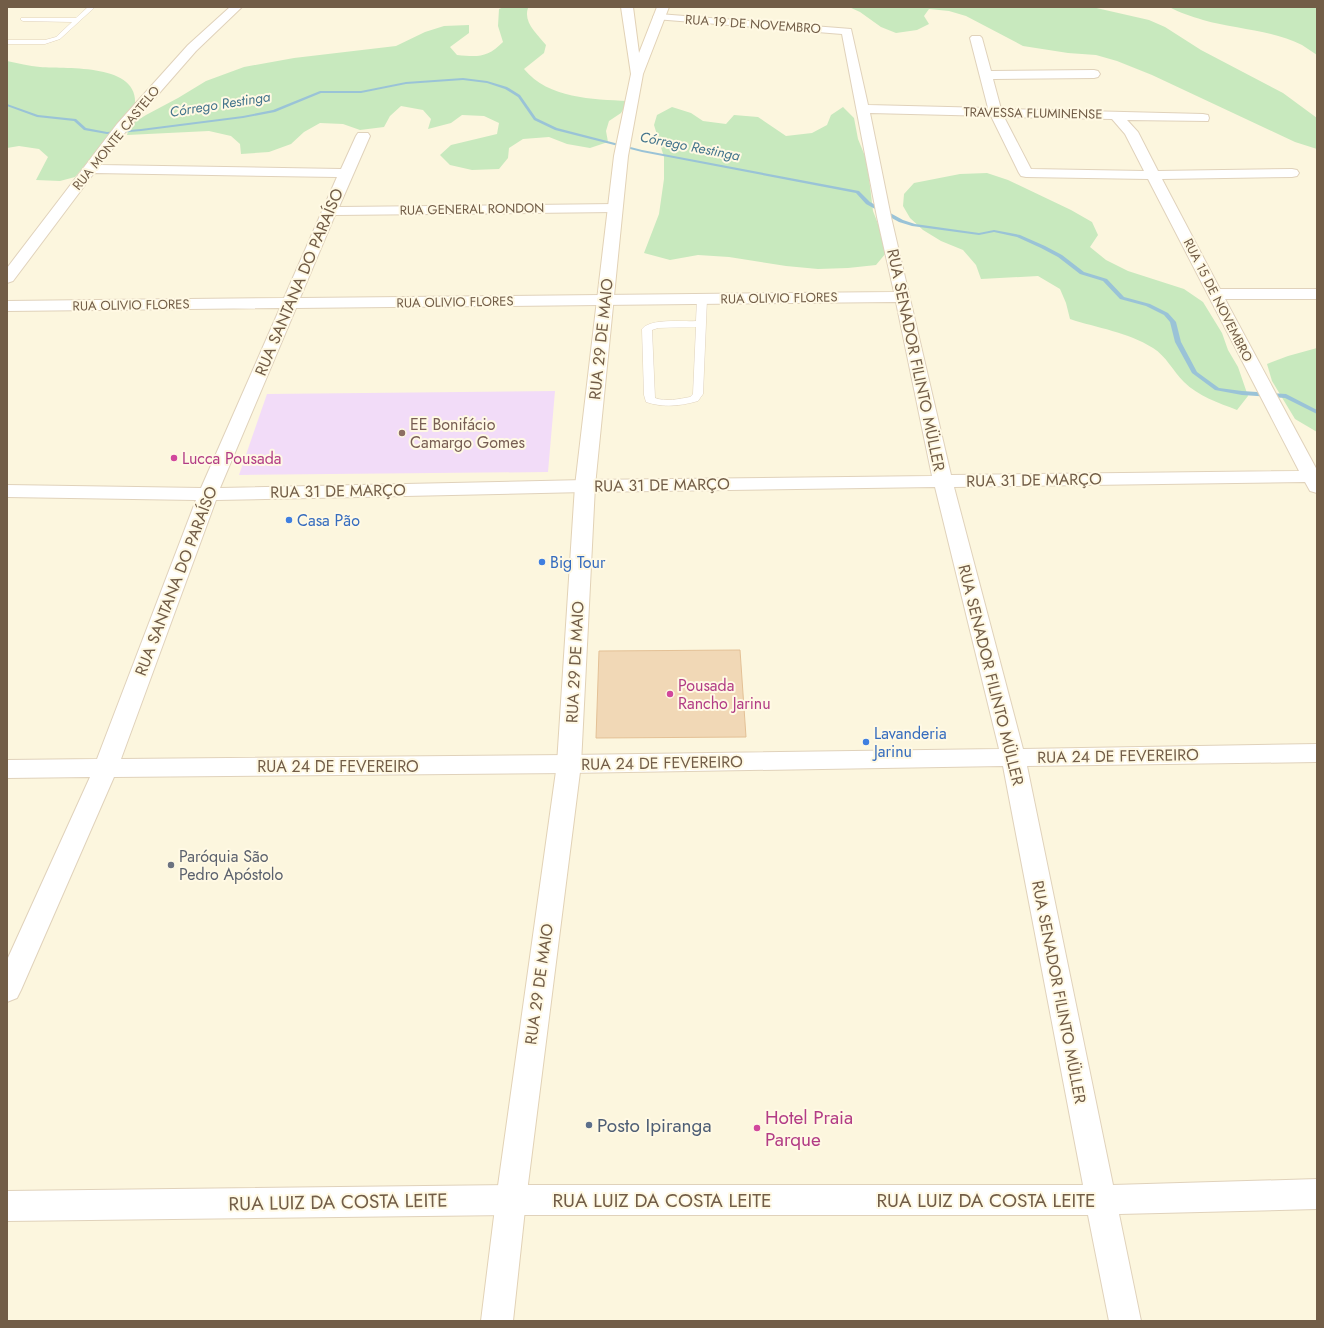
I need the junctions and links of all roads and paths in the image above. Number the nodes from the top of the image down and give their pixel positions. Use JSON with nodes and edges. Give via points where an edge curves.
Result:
{"nodes":[{"id":1,"x":92,"y":7,"type":"edge"},
{"id":2,"x":236,"y":7,"type":"edge"},
{"id":3,"x":627,"y":7,"type":"edge"},
{"id":4,"x":661,"y":12,"type":"edge"},
{"id":5,"x":23,"y":19,"type":"dead end"},
{"id":6,"x":78,"y":20,"type":"junction"},
{"id":7,"x":847,"y":31,"type":"joint"},
{"id":8,"x":976,"y":38,"type":"dead end"},
{"id":9,"x":7,"y":42,"type":"edge"},
{"id":10,"x":636,"y":74,"type":"junction"},
{"id":11,"x":1094,"y":74,"type":"dead end"},
{"id":12,"x":985,"y":75,"type":"junction"},
{"id":13,"x":863,"y":109,"type":"junction"},
{"id":14,"x":995,"y":112,"type":"junction"},
{"id":15,"x":1116,"y":116,"type":"junction"},
{"id":16,"x":1203,"y":118,"type":"dead end"},
{"id":17,"x":364,"y":136,"type":"dead end"},
{"id":18,"x":90,"y":169,"type":"junction"},
{"id":19,"x":346,"y":173,"type":"junction"},
{"id":20,"x":1292,"y":173,"type":"dead end"},
{"id":21,"x":1153,"y":175,"type":"junction"},
{"id":22,"x":615,"y":208,"type":"junction"},
{"id":23,"x":330,"y":211,"type":"junction"},
{"id":24,"x":7,"y":278,"type":"edge"},
{"id":25,"x":1216,"y":294,"type":"junction"},
{"id":26,"x":1317,"y":294,"type":"edge"},
{"id":27,"x":903,"y":297,"type":"junction"},
{"id":28,"x":702,"y":299,"type":"junction"},
{"id":29,"x":605,"y":300,"type":"junction"},
{"id":30,"x":290,"y":303,"type":"junction"},
{"id":31,"x":7,"y":306,"type":"edge"},
{"id":32,"x":701,"y":324,"type":"junction"},
{"id":33,"x":1315,"y":480,"type":"edge"},
{"id":34,"x":943,"y":481,"type":"junction"},
{"id":35,"x":585,"y":486,"type":"junction"},
{"id":36,"x":7,"y":491,"type":"edge"},
{"id":37,"x":208,"y":494,"type":"junction"},
{"id":38,"x":1317,"y":753,"type":"edge"},
{"id":39,"x":1013,"y":758,"type":"junction"},
{"id":40,"x":569,"y":764,"type":"junction"},
{"id":41,"x":106,"y":768,"type":"junction"},
{"id":42,"x":7,"y":769,"type":"edge"},
{"id":43,"x":7,"y":990,"type":"edge"},
{"id":44,"x":1317,"y":1194,"type":"edge"},
{"id":45,"x":511,"y":1200,"type":"junction"},
{"id":46,"x":1100,"y":1200,"type":"junction"},
{"id":47,"x":7,"y":1206,"type":"edge"},
{"id":48,"x":497,"y":1321,"type":"edge"},
{"id":49,"x":1125,"y":1321,"type":"edge"}],
"edges":[{"from":1,"to":6,"type":"lane"},
{"from":2,"to":18,"type":"street","name":"RUA MONTE CASTELO","via":[[192,48],[122,127]]},
{"from":3,"to":10,"type":"street"},
{"from":4,"to":7,"type":"street","name":"RUA 19 DE NOVEMBRO"},
{"from":4,"to":10,"type":"street","name":"RUA 29 DE MAIO"},
{"from":5,"to":6,"type":"lane"},
{"from":6,"to":9,"type":"lane","via":[[53,40]]},
{"from":7,"to":13,"type":"street","name":"RUA SENADOR FILINTO MÜLLER"},
{"from":8,"to":12,"type":"street"},
{"from":10,"to":22,"type":"street","name":"RUA 29 DE MAIO","via":[[622,148]]},
{"from":11,"to":12,"type":"street"},
{"from":12,"to":14,"type":"street"},
{"from":13,"to":14,"type":"street","name":"TRAVESSA FLUMINENSE"},
{"from":13,"to":27,"type":"street","name":"RUA SENADOR FILINTO MÜLLER"},
{"from":14,"to":15,"type":"street","name":"TRAVESSA FLUMINENSE"},
{"from":14,"to":21,"type":"street","via":[[1026,173]]},
{"from":15,"to":16,"type":"street","name":"TRAVESSA FLUMINENSE"},
{"from":15,"to":21,"type":"street","name":"RUA 15 DE NOVEMBRO","via":[[1131,132]]},
{"from":17,"to":19,"type":"street","name":"RUA SANTANA DO PARAÍSO"},
{"from":18,"to":19,"type":"street"},
{"from":18,"to":24,"type":"street","name":"RUA MONTE CASTELO"},
{"from":19,"to":23,"type":"street","name":"RUA SANTANA DO PARAÍSO"},
{"from":20,"to":21,"type":"street"},
{"from":21,"to":25,"type":"street","name":"RUA 15 DE NOVEMBRO"},
{"from":22,"to":23,"type":"street","name":"RUA GENERAL RONDON"},
{"from":22,"to":29,"type":"street","name":"RUA 29 DE MAIO"},
{"from":23,"to":30,"type":"street","name":"RUA SANTANA DO PARAÍSO"},
{"from":25,"to":26,"type":"street"},
{"from":25,"to":33,"type":"street","name":"RUA 15 DE NOVEMBRO","via":[[1262,385]]},
{"from":27,"to":28,"type":"street","name":"RUA OLIVIO FLORES"},
{"from":27,"to":34,"type":"street","name":"RUA SENADOR FILINTO MÜLLER"},
{"from":28,"to":29,"type":"street","name":"RUA OLIVIO FLORES"},
{"from":28,"to":32,"type":"lane"},
{"from":29,"to":30,"type":"street","name":"RUA OLIVIO FLORES"},
{"from":29,"to":35,"type":"street","name":"RUA 29 DE MAIO"},
{"from":30,"to":31,"type":"street","name":"RUA OLIVIO FLORES"},
{"from":30,"to":37,"type":"street","name":"RUA SANTANA DO PARAÍSO"},
{"from":32,"to":32,"type":"lane","via":[[698,394],[694,399],[675,403],[650,400],[647,329],[658,325]]},
{"from":33,"to":34,"type":"street","name":"RUA 31 DE MARÇO"},
{"from":34,"to":35,"type":"street","name":"RUA 31 DE MARÇO"},
{"from":34,"to":39,"type":"street","name":"RUA SENADOR FILINTO MÜLLER"},
{"from":35,"to":37,"type":"street","name":"RUA 31 DE MARÇO"},
{"from":35,"to":40,"type":"street","name":"RUA 29 DE MAIO"},
{"from":36,"to":37,"type":"street","name":"RUA 31 DE MARÇO"},
{"from":37,"to":41,"type":"street","name":"RUA SANTANA DO PARAÍSO"},
{"from":38,"to":39,"type":"street","name":"RUA 24 DE FEVEREIRO"},
{"from":39,"to":40,"type":"street","name":"RUA 24 DE FEVEREIRO"},
{"from":39,"to":46,"type":"street","name":"RUA SENADOR FILINTO MÜLLER"},
{"from":40,"to":41,"type":"street","name":"RUA 24 DE FEVEREIRO"},
{"from":40,"to":45,"type":"street","name":"RUA 29 DE MAIO"},
{"from":41,"to":42,"type":"street","name":"RUA 24 DE FEVEREIRO"},
{"from":41,"to":43,"type":"street","name":"RUA SANTANA DO PARAÍSO"},
{"from":44,"to":46,"type":"street","name":"RUA LUIZ DA COSTA LEITE"},
{"from":45,"to":46,"type":"street","name":"RUA LUIZ DA COSTA LEITE"},
{"from":45,"to":47,"type":"street","name":"RUA LUIZ DA COSTA LEITE"},
{"from":45,"to":48,"type":"street","name":"RUA 29 DE MAIO"},
{"from":46,"to":49,"type":"street","name":"RUA SENADOR FILINTO MÜLLER"}]}
